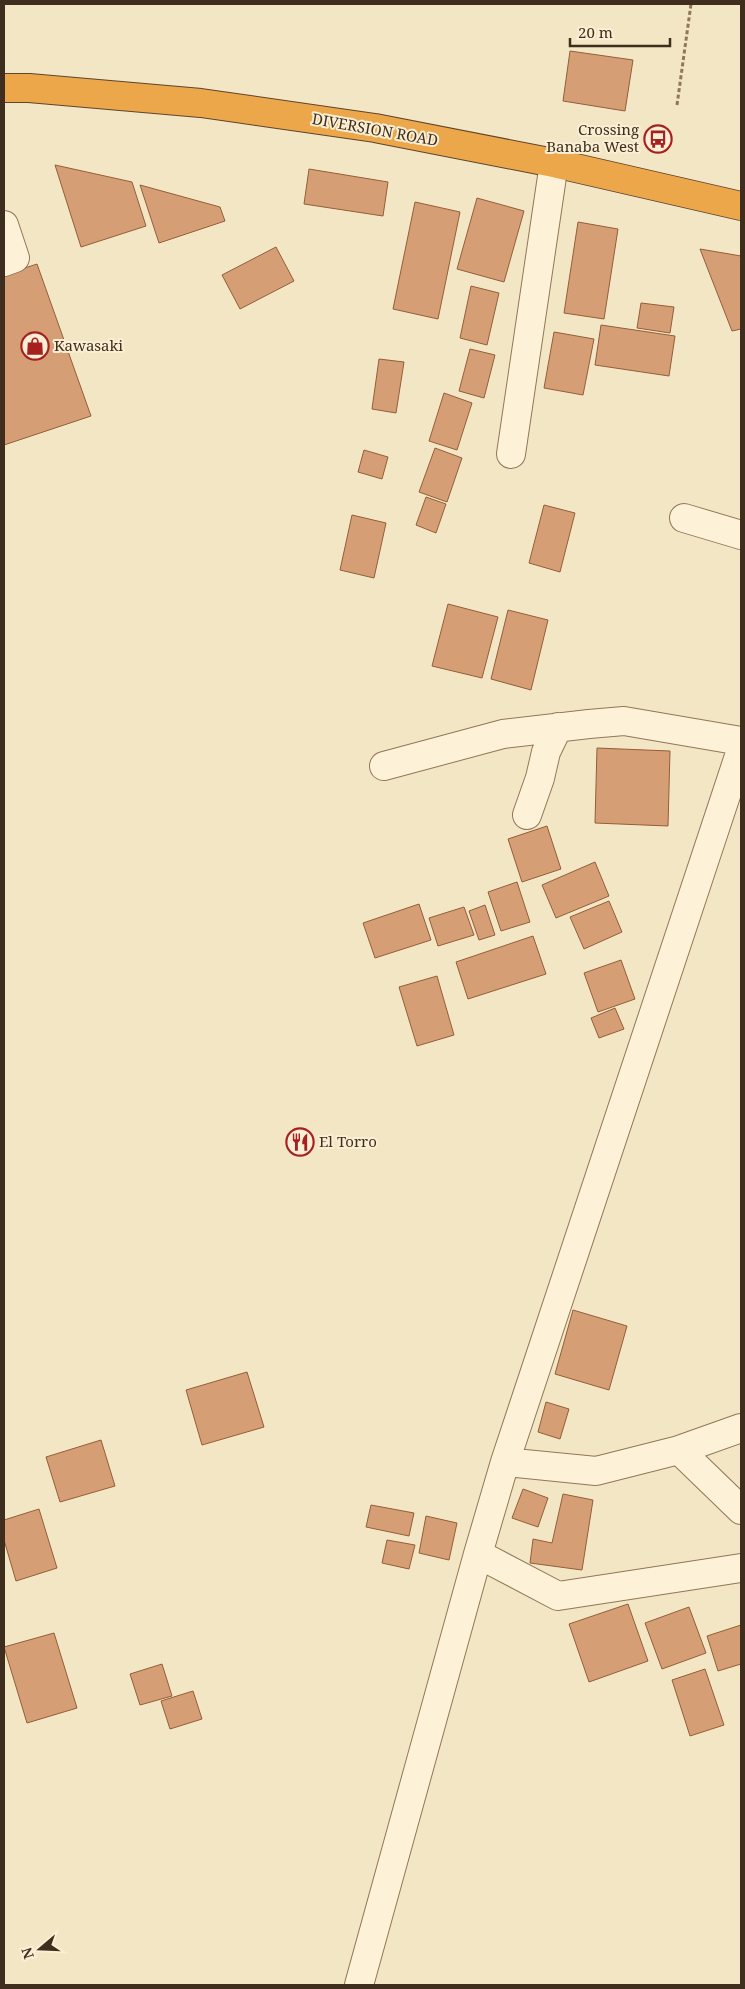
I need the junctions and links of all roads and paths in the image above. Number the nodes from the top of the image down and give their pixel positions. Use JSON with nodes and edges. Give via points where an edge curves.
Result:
{"nodes":[{"id":1,"x":691,"y":4,"type":"edge"},
{"id":2,"x":4,"y":88,"type":"edge"},
{"id":3,"x":678,"y":105,"type":"dead end"},
{"id":4,"x":554,"y":163,"type":"junction"},
{"id":5,"x":741,"y":206,"type":"edge"},
{"id":6,"x":4,"y":225,"type":"edge"},
{"id":7,"x":4,"y":262,"type":"edge"},
{"id":8,"x":511,"y":454,"type":"dead end"},
{"id":9,"x":684,"y":518,"type":"dead end"},
{"id":10,"x":741,"y":535,"type":"edge"},
{"id":11,"x":558,"y":728,"type":"junction"},
{"id":12,"x":741,"y":741,"type":"edge"},
{"id":13,"x":741,"y":750,"type":"edge"},
{"id":14,"x":384,"y":766,"type":"dead end"},
{"id":15,"x":527,"y":816,"type":"dead end"},
{"id":16,"x":741,"y":1428,"type":"edge"},
{"id":17,"x":679,"y":1450,"type":"junction"},
{"id":18,"x":505,"y":1462,"type":"junction"},
{"id":19,"x":741,"y":1510,"type":"edge"},
{"id":20,"x":478,"y":1554,"type":"junction"},
{"id":21,"x":741,"y":1568,"type":"edge"},
{"id":22,"x":359,"y":1985,"type":"edge"}],
"edges":[{"from":1,"to":3,"type":"path"},
{"from":2,"to":4,"type":"highway","name":"DIVERSION ROAD","via":[[201,102],[375,128]]},
{"from":4,"to":5,"type":"highway","name":"DIVERSION ROAD"},
{"from":4,"to":8,"type":"street"},
{"from":6,"to":7,"type":"street","via":[[15,258]]},
{"from":9,"to":10,"type":"street"},
{"from":11,"to":12,"type":"street","via":[[624,721]]},
{"from":11,"to":14,"type":"street","via":[[503,734]]},
{"from":11,"to":15,"type":"street","via":[[546,752]]},
{"from":13,"to":18,"type":"street"},
{"from":16,"to":17,"type":"street"},
{"from":17,"to":18,"type":"street","via":[[596,1472]]},
{"from":17,"to":19,"type":"street"},
{"from":18,"to":20,"type":"street"},
{"from":20,"to":21,"type":"street","via":[[558,1596]]},
{"from":20,"to":22,"type":"street"}]}
